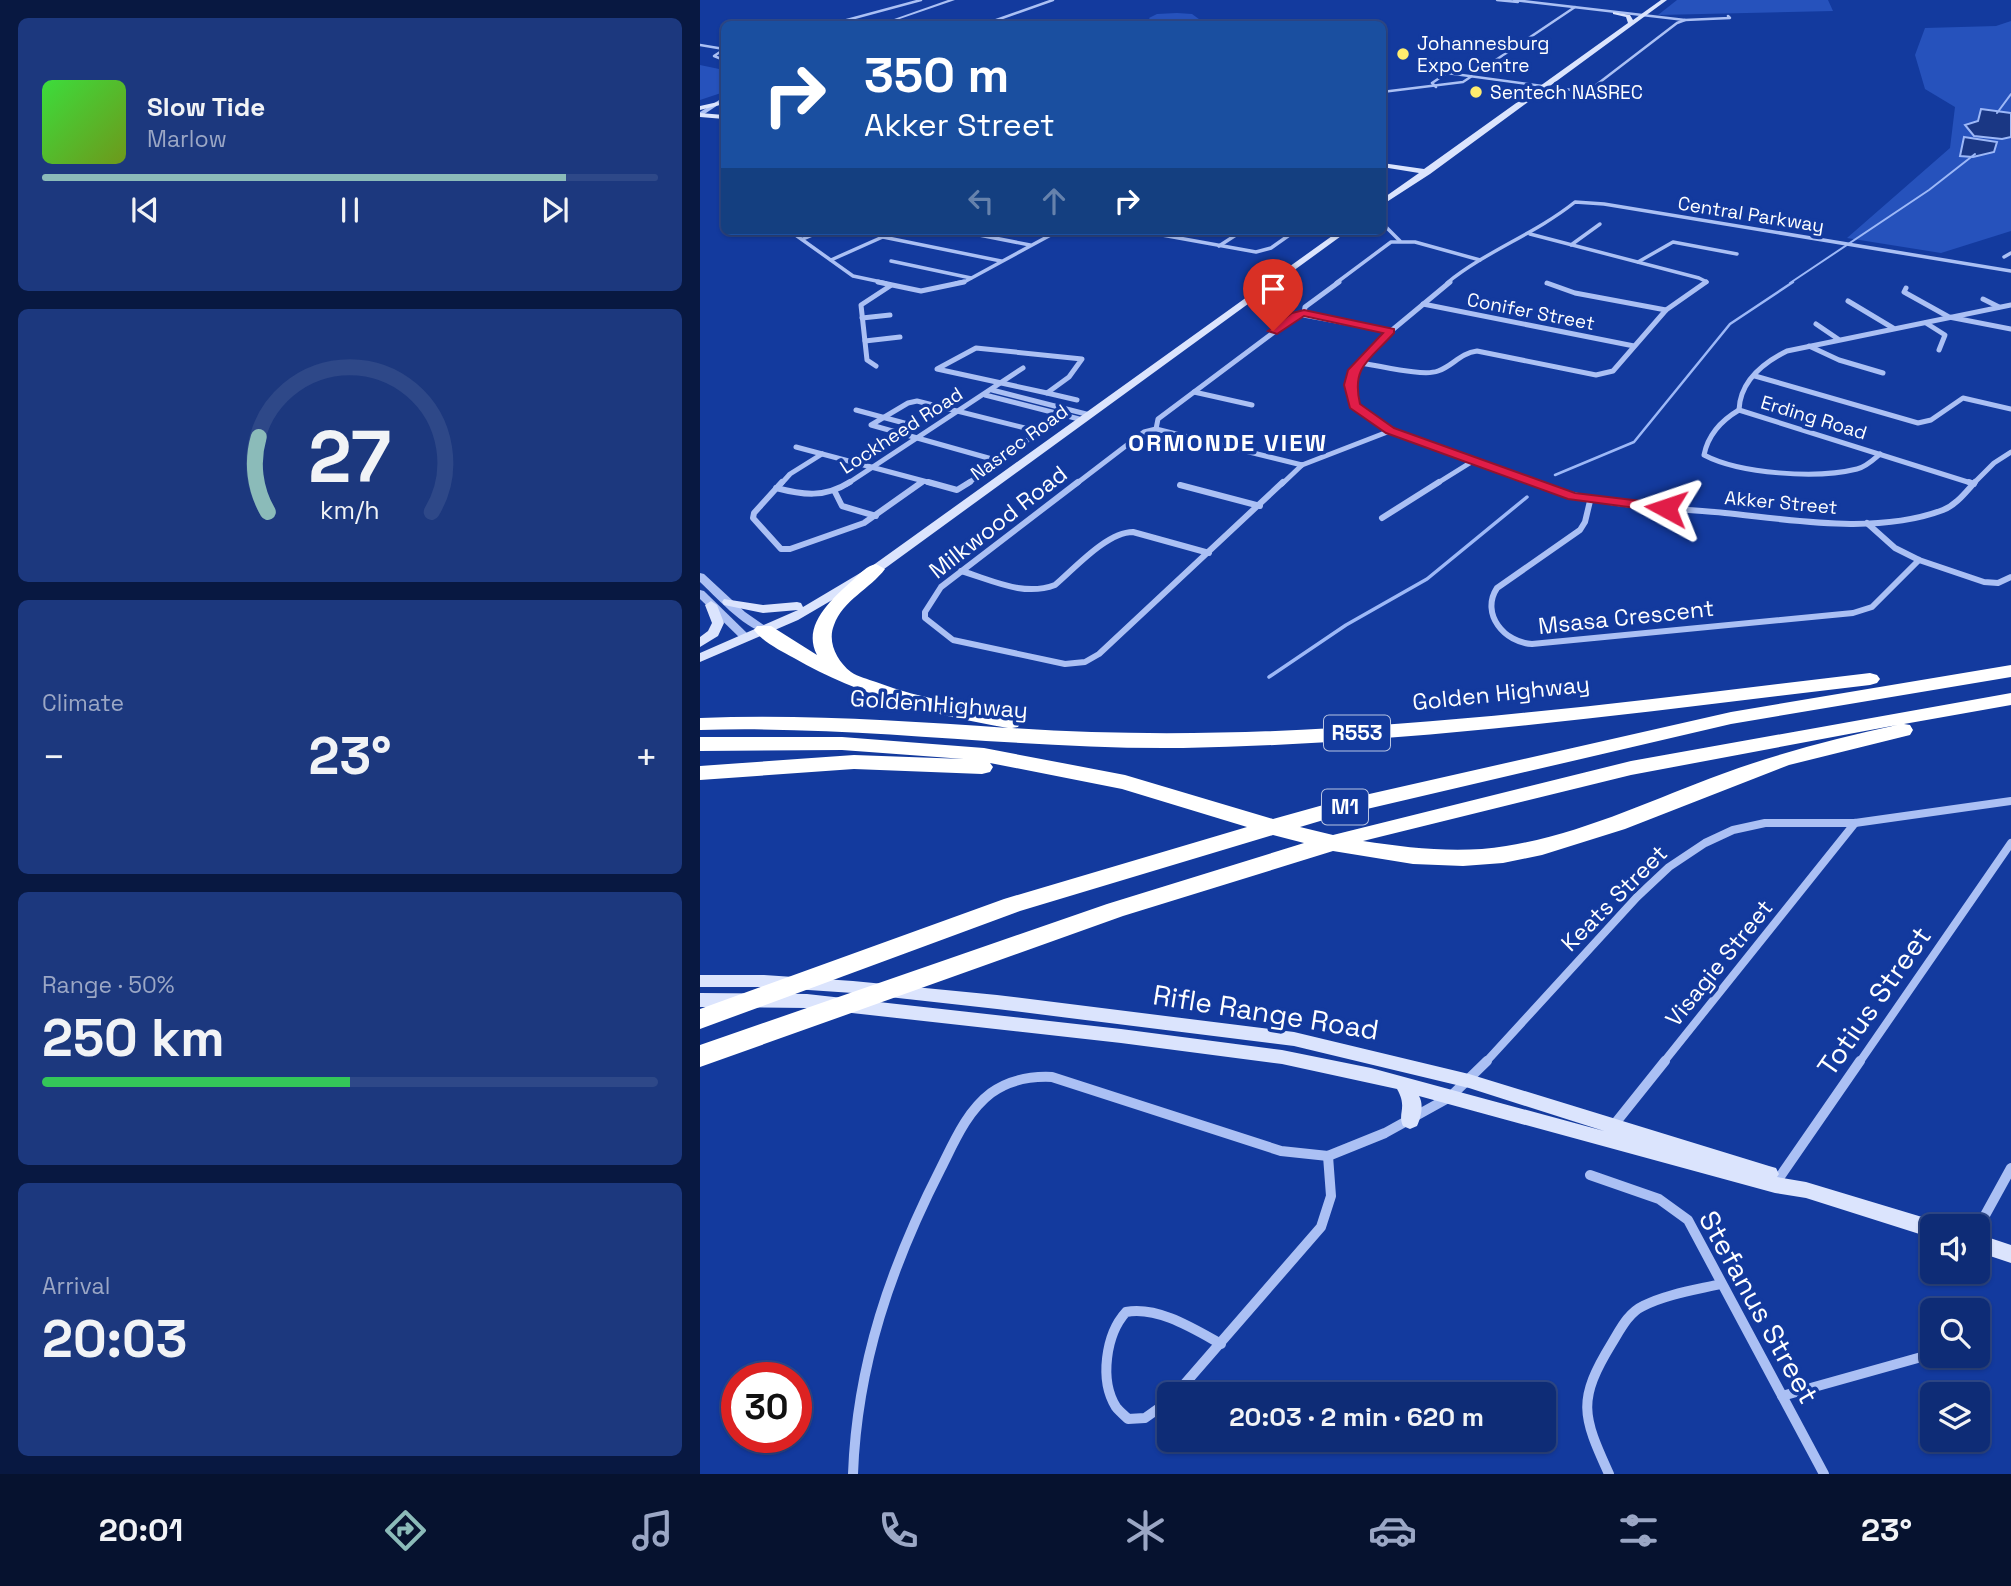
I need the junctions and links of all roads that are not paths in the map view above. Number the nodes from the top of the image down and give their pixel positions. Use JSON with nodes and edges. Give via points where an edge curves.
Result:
{"nodes":[{"id":1,"x":920,"y":0,"type":"edge"},
{"id":2,"x":942,"y":0,"type":"edge"},
{"id":3,"x":953,"y":0,"type":"edge"},
{"id":4,"x":1047,"y":0,"type":"edge"},
{"id":5,"x":1053,"y":0,"type":"edge"},
{"id":6,"x":1497,"y":0,"type":"edge"},
{"id":7,"x":1514,"y":0,"type":"edge"},
{"id":8,"x":1664,"y":0,"type":"edge"},
{"id":9,"x":1039,"y":4,"type":"junction"},
{"id":10,"x":1574,"y":8,"type":"junction"},
{"id":11,"x":1624,"y":12,"type":"joint"},
{"id":12,"x":1615,"y":13,"type":"junction"},
{"id":13,"x":1647,"y":14,"type":"junction"},
{"id":14,"x":1728,"y":16,"type":"dead end"},
{"id":15,"x":1685,"y":20,"type":"junction"},
{"id":16,"x":843,"y":21,"type":"edge"},
{"id":17,"x":882,"y":21,"type":"edge"},
{"id":18,"x":891,"y":21,"type":"edge"},
{"id":19,"x":993,"y":21,"type":"edge"},
{"id":20,"x":1631,"y":23,"type":"junction"},
{"id":21,"x":700,"y":46,"type":"edge"},
{"id":22,"x":721,"y":49,"type":"edge"},
{"id":23,"x":1474,"y":76,"type":"junction"},
{"id":24,"x":1507,"y":81,"type":"junction"},
{"id":25,"x":1463,"y":82,"type":"junction"},
{"id":26,"x":1545,"y":86,"type":"junction"},
{"id":27,"x":1436,"y":87,"type":"junction"},
{"id":28,"x":1386,"y":92,"type":"edge"},
{"id":29,"x":721,"y":104,"type":"edge"},
{"id":30,"x":721,"y":104,"type":"edge"},
{"id":31,"x":704,"y":113,"type":"edge"},
{"id":32,"x":1386,"y":169,"type":"edge"},
{"id":33,"x":1421,"y":173,"type":"junction"},
{"id":34,"x":1386,"y":199,"type":"edge"},
{"id":35,"x":1600,"y":224,"type":"dead end"},
{"id":36,"x":1386,"y":228,"type":"edge"},
{"id":37,"x":1530,"y":234,"type":"junction"},
{"id":38,"x":796,"y":235,"type":"edge"},
{"id":39,"x":812,"y":235,"type":"edge"},
{"id":40,"x":887,"y":235,"type":"edge"},
{"id":41,"x":978,"y":235,"type":"edge"},
{"id":42,"x":1048,"y":235,"type":"edge"},
{"id":43,"x":1161,"y":235,"type":"edge"},
{"id":44,"x":1236,"y":235,"type":"edge"},
{"id":45,"x":1288,"y":235,"type":"edge"},
{"id":46,"x":1336,"y":235,"type":"edge"},
{"id":47,"x":883,"y":237,"type":"junction"},
{"id":48,"x":803,"y":239,"type":"junction"},
{"id":49,"x":1400,"y":241,"type":"junction"},
{"id":50,"x":1571,"y":245,"type":"junction"},
{"id":51,"x":1030,"y":246,"type":"junction"},
{"id":52,"x":1219,"y":246,"type":"junction"},
{"id":53,"x":1500,"y":250,"type":"joint"},
{"id":54,"x":2011,"y":253,"type":"edge"},
{"id":55,"x":1737,"y":254,"type":"dead end"},
{"id":56,"x":2004,"y":257,"type":"dead end"},
{"id":57,"x":831,"y":260,"type":"junction"},
{"id":58,"x":1481,"y":260,"type":"junction"},
{"id":59,"x":891,"y":261,"type":"dead end"},
{"id":60,"x":1002,"y":261,"type":"junction"},
{"id":61,"x":1638,"y":262,"type":"junction"},
{"id":62,"x":2011,"y":271,"type":"edge"},
{"id":63,"x":971,"y":278,"type":"junction"},
{"id":64,"x":1547,"y":283,"type":"dead end"},
{"id":65,"x":890,"y":285,"type":"junction"},
{"id":66,"x":1906,"y":288,"type":"dead end"},
{"id":67,"x":1983,"y":299,"type":"dead end"},
{"id":68,"x":1848,"y":301,"type":"dead end"},
{"id":69,"x":1423,"y":304,"type":"junction"},
{"id":70,"x":2011,"y":305,"type":"edge"},
{"id":71,"x":1999,"y":308,"type":"junction"},
{"id":72,"x":1666,"y":310,"type":"junction"},
{"id":73,"x":1304,"y":313,"type":"junction"},
{"id":74,"x":1972,"y":313,"type":"junction"},
{"id":75,"x":890,"y":315,"type":"dead end"},
{"id":76,"x":1948,"y":317,"type":"junction"},
{"id":77,"x":862,"y":318,"type":"junction"},
{"id":78,"x":1925,"y":323,"type":"junction"},
{"id":79,"x":1816,"y":324,"type":"dead end"},
{"id":80,"x":1984,"y":324,"type":"junction"},
{"id":81,"x":1894,"y":329,"type":"junction"},
{"id":82,"x":2011,"y":329,"type":"edge"},
{"id":83,"x":1391,"y":331,"type":"junction"},
{"id":84,"x":900,"y":338,"type":"dead end"},
{"id":85,"x":1838,"y":339,"type":"junction"},
{"id":86,"x":865,"y":341,"type":"junction"},
{"id":87,"x":1634,"y":346,"type":"junction"},
{"id":88,"x":1808,"y":346,"type":"junction"},
{"id":89,"x":1939,"y":350,"type":"dead end"},
{"id":90,"x":1360,"y":363,"type":"junction"},
{"id":91,"x":877,"y":366,"type":"dead end"},
{"id":92,"x":1023,"y":368,"type":"dead end"},
{"id":93,"x":1883,"y":373,"type":"dead end"},
{"id":94,"x":1755,"y":376,"type":"junction"},
{"id":95,"x":1004,"y":383,"type":"junction"},
{"id":96,"x":992,"y":390,"type":"junction"},
{"id":97,"x":1194,"y":392,"type":"junction"},
{"id":98,"x":1047,"y":393,"type":"junction"},
{"id":99,"x":985,"y":395,"type":"junction"},
{"id":100,"x":1077,"y":400,"type":"dead end"},
{"id":101,"x":1039,"y":402,"type":"junction"},
{"id":102,"x":1252,"y":405,"type":"dead end"},
{"id":103,"x":1031,"y":407,"type":"junction"},
{"id":104,"x":2011,"y":409,"type":"edge"},
{"id":105,"x":856,"y":410,"type":"dead end"},
{"id":106,"x":1740,"y":410,"type":"junction"},
{"id":107,"x":958,"y":412,"type":"junction"},
{"id":108,"x":1084,"y":416,"type":"junction"},
{"id":109,"x":884,"y":417,"type":"junction"},
{"id":110,"x":919,"y":427,"type":"dead end"},
{"id":111,"x":1156,"y":429,"type":"junction"},
{"id":112,"x":1390,"y":430,"type":"junction"},
{"id":113,"x":916,"y":439,"type":"junction"},
{"id":114,"x":796,"y":447,"type":"dead end"},
{"id":115,"x":2010,"y":453,"type":"edge"},
{"id":116,"x":822,"y":454,"type":"junction"},
{"id":117,"x":1880,"y":454,"type":"junction"},
{"id":118,"x":1000,"y":461,"type":"junction"},
{"id":119,"x":1473,"y":461,"type":"junction"},
{"id":120,"x":1302,"y":465,"type":"junction"},
{"id":121,"x":873,"y":467,"type":"junction"},
{"id":122,"x":922,"y":482,"type":"junction"},
{"id":123,"x":1974,"y":484,"type":"junction"},
{"id":124,"x":1180,"y":485,"type":"dead end"},
{"id":125,"x":776,"y":488,"type":"junction"},
{"id":126,"x":835,"y":492,"type":"junction"},
{"id":127,"x":1590,"y":501,"type":"junction"},
{"id":128,"x":1260,"y":506,"type":"junction"},
{"id":129,"x":876,"y":516,"type":"junction"},
{"id":130,"x":1382,"y":518,"type":"dead end"},
{"id":131,"x":1867,"y":523,"type":"junction"},
{"id":132,"x":1209,"y":553,"type":"junction"},
{"id":133,"x":1919,"y":560,"type":"junction"},
{"id":134,"x":876,"y":569,"type":"junction"},
{"id":135,"x":961,"y":570,"type":"junction"},
{"id":136,"x":700,"y":576,"type":"edge"},
{"id":137,"x":2011,"y":577,"type":"edge"},
{"id":138,"x":700,"y":593,"type":"edge"},
{"id":139,"x":728,"y":602,"type":"junction"},
{"id":140,"x":711,"y":605,"type":"junction"},
{"id":141,"x":797,"y":606,"type":"junction"},
{"id":142,"x":751,"y":631,"type":"junction"},
{"id":143,"x":700,"y":645,"type":"edge"},
{"id":144,"x":700,"y":658,"type":"edge"},
{"id":145,"x":2011,"y":665,"type":"edge"},
{"id":146,"x":2011,"y":671,"type":"edge"},
{"id":147,"x":846,"y":679,"type":"junction"},
{"id":148,"x":2011,"y":699,"type":"edge"},
{"id":149,"x":2011,"y":706,"type":"edge"},
{"id":150,"x":700,"y":724,"type":"edge"},
{"id":151,"x":1179,"y":741,"type":"junction"},
{"id":152,"x":700,"y":744,"type":"edge"},
{"id":153,"x":700,"y":773,"type":"edge"},
{"id":154,"x":1154,"y":792,"type":"junction"},
{"id":155,"x":2011,"y":801,"type":"edge"},
{"id":156,"x":1855,"y":823,"type":"junction"},
{"id":157,"x":2011,"y":844,"type":"edge"},
{"id":158,"x":700,"y":981,"type":"edge"},
{"id":159,"x":700,"y":1000,"type":"edge"},
{"id":160,"x":700,"y":1019,"type":"edge"},
{"id":161,"x":791,"y":1024,"type":"junction"},
{"id":162,"x":700,"y":1056,"type":"edge"},
{"id":163,"x":700,"y":1070,"type":"edge"},
{"id":164,"x":1469,"y":1081,"type":"junction"},
{"id":165,"x":1404,"y":1084,"type":"junction"},
{"id":166,"x":1450,"y":1097,"type":"junction"},
{"id":167,"x":1409,"y":1121,"type":"junction"},
{"id":168,"x":1613,"y":1126,"type":"junction"},
{"id":169,"x":1328,"y":1156,"type":"junction"},
{"id":170,"x":2011,"y":1168,"type":"edge"},
{"id":171,"x":1590,"y":1175,"type":"dead end"},
{"id":172,"x":1777,"y":1181,"type":"junction"},
{"id":173,"x":1986,"y":1214,"type":"edge"},
{"id":174,"x":1920,"y":1225,"type":"edge"},
{"id":175,"x":1990,"y":1247,"type":"edge"},
{"id":176,"x":2011,"y":1254,"type":"edge"},
{"id":177,"x":1721,"y":1284,"type":"junction"},
{"id":178,"x":1221,"y":1344,"type":"junction"},
{"id":179,"x":1920,"y":1357,"type":"edge"},
{"id":180,"x":1187,"y":1382,"type":"edge"},
{"id":181,"x":1783,"y":1396,"type":"junction"},
{"id":182,"x":1157,"y":1412,"type":"edge"},
{"id":183,"x":853,"y":1474,"type":"edge"},
{"id":184,"x":1609,"y":1474,"type":"edge"},
{"id":185,"x":1824,"y":1474,"type":"edge"}],
"edges":[{"from":1,"to":16,"type":"street"},
{"from":2,"to":17,"type":"street"},
{"from":3,"to":18,"type":"street"},
{"from":4,"to":9,"type":"street"},
{"from":5,"to":9,"type":"street"},
{"from":6,"to":10,"type":"street"},
{"from":7,"to":10,"type":"street"},
{"from":8,"to":13,"type":"main road"},
{"from":9,"to":19,"type":"street"},
{"from":10,"to":11,"type":"street"},
{"from":10,"to":12,"type":"street"},
{"from":10,"to":23,"type":"street"},
{"from":11,"to":13,"type":"main road"},
{"from":12,"to":13,"type":"street"},
{"from":12,"to":20,"type":"main road","via":[[1629,17]]},
{"from":13,"to":15,"type":"street"},
{"from":13,"to":20,"type":"main road"},
{"from":14,"to":15,"type":"street"},
{"from":15,"to":26,"type":"street","via":[[1587,92]]},
{"from":20,"to":26,"type":"main road"},
{"from":21,"to":22,"type":"street"},
{"from":23,"to":24,"type":"street"},
{"from":23,"to":25,"type":"street"},
{"from":23,"to":27,"type":"street","via":[[1447,73],[1432,83]]},
{"from":24,"to":25,"type":"street"},
{"from":24,"to":26,"type":"street"},
{"from":25,"to":27,"type":"street"},
{"from":26,"to":33,"type":"main road"},
{"from":27,"to":28,"type":"street"},
{"from":29,"to":31,"type":"main road"},
{"from":30,"to":31,"type":"street"},
{"from":32,"to":33,"type":"main road"},
{"from":33,"to":34,"type":"main road"},
{"from":35,"to":50,"type":"street"},
{"from":36,"to":49,"type":"street"},
{"from":37,"to":50,"type":"street"},
{"from":37,"to":53,"type":"street","name":"Central Parkway"},
{"from":37,"to":62,"type":"street","name":"Central Parkway","via":[[1573,203],[1585,202]]},
{"from":38,"to":48,"type":"street"},
{"from":39,"to":48,"type":"street"},
{"from":40,"to":47,"type":"street"},
{"from":41,"to":51,"type":"street"},
{"from":42,"to":51,"type":"street"},
{"from":43,"to":52,"type":"street"},
{"from":44,"to":52,"type":"street"},
{"from":45,"to":52,"type":"street","via":[[1262,251]]},
{"from":46,"to":108,"type":"main road","name":"Nasrec Road"},
{"from":47,"to":57,"type":"street"},
{"from":47,"to":60,"type":"street"},
{"from":48,"to":57,"type":"street"},
{"from":49,"to":58,"type":"street"},
{"from":49,"to":73,"type":"street","via":[[1388,244],[1305,307]]},
{"from":50,"to":61,"type":"street"},
{"from":51,"to":60,"type":"street"},
{"from":53,"to":58,"type":"street","name":"Akker Street"},
{"from":54,"to":56,"type":"street"},
{"from":55,"to":61,"type":"street","via":[[1673,242]]},
{"from":57,"to":65,"type":"street","via":[[853,276]]},
{"from":58,"to":69,"type":"street","name":"Akker Street"},
{"from":59,"to":63,"type":"street"},
{"from":60,"to":63,"type":"street"},
{"from":61,"to":72,"type":"street","via":[[1706,281]]},
{"from":63,"to":65,"type":"street","via":[[923,291]]},
{"from":64,"to":72,"type":"street","via":[[1574,293]]},
{"from":65,"to":77,"type":"street","via":[[862,303]]},
{"from":66,"to":76,"type":"street","via":[[1904,292]]},
{"from":67,"to":71,"type":"street"},
{"from":68,"to":81,"type":"street"},
{"from":69,"to":83,"type":"street","name":"Akker Street"},
{"from":69,"to":87,"type":"street","name":"Conifer Street"},
{"from":70,"to":71,"type":"street","name":"Erding Road"},
{"from":71,"to":74,"type":"street","name":"Erding Road"},
{"from":72,"to":87,"type":"street"},
{"from":73,"to":83,"type":"street"},
{"from":73,"to":97,"type":"street","via":[[1292,317]]},
{"from":74,"to":76,"type":"street","name":"Erding Road"},
{"from":74,"to":80,"type":"street"},
{"from":75,"to":77,"type":"street"},
{"from":76,"to":78,"type":"street","name":"Erding Road"},
{"from":76,"to":80,"type":"street"},
{"from":77,"to":86,"type":"street"},
{"from":78,"to":81,"type":"street","name":"Erding Road"},
{"from":78,"to":89,"type":"street","via":[[1945,335]]},
{"from":79,"to":85,"type":"street"},
{"from":80,"to":82,"type":"street"},
{"from":81,"to":85,"type":"street","name":"Erding Road"},
{"from":83,"to":90,"type":"street","name":"Akker Street"},
{"from":84,"to":86,"type":"street"},
{"from":85,"to":88,"type":"street","name":"Erding Road"},
{"from":86,"to":91,"type":"street","via":[[867,360]]},
{"from":87,"to":90,"type":"street","via":[[1613,371],[1601,375],[1476,351],[1460,354],[1432,373]]},
{"from":88,"to":93,"type":"street"},
{"from":88,"to":94,"type":"street","name":"Erding Road","via":[[1767,362]]},
{"from":90,"to":112,"type":"street","name":"Akker Street","via":[[1350,385],[1354,405]]},
{"from":92,"to":95,"type":"street","name":"Lockheed Road"},
{"from":94,"to":104,"type":"street","via":[[1918,423],[1932,421],[1963,398]]},
{"from":94,"to":106,"type":"street","name":"Erding Road","via":[[1739,399]]},
{"from":95,"to":96,"type":"street","name":"Lockheed Road"},
{"from":95,"to":98,"type":"street"},
{"from":95,"to":98,"type":"street","via":[[937,369],[976,348],[1081,358],[1069,377]]},
{"from":96,"to":99,"type":"street","name":"Lockheed Road"},
{"from":96,"to":101,"type":"street"},
{"from":97,"to":102,"type":"street"},
{"from":97,"to":111,"type":"street","via":[[1158,419]]},
{"from":98,"to":100,"type":"street"},
{"from":99,"to":103,"type":"street"},
{"from":99,"to":107,"type":"street","name":"Lockheed Road"},
{"from":101,"to":103,"type":"street"},
{"from":101,"to":108,"type":"street"},
{"from":103,"to":108,"type":"street"},
{"from":105,"to":109,"type":"street"},
{"from":106,"to":117,"type":"street","name":"Erding Road"},
{"from":106,"to":117,"type":"street","via":[[1723,421],[1705,448],[1704,455],[1711,460],[1727,466],[1823,474],[1860,468]]},
{"from":107,"to":109,"type":"street","via":[[914,402]]},
{"from":107,"to":113,"type":"street","name":"Lockheed Road"},
{"from":107,"to":118,"type":"street","via":[[1036,433]]},
{"from":108,"to":134,"type":"main road","name":"Nasrec Road"},
{"from":108,"to":141,"type":"main road","name":"Nasrec Road","via":[[900,546]]},
{"from":109,"to":110,"type":"street"},
{"from":109,"to":113,"type":"street","via":[[872,426]]},
{"from":111,"to":120,"type":"street"},
{"from":111,"to":135,"type":"street","name":"Milkwood Road","via":[[1139,435]]},
{"from":112,"to":119,"type":"street","name":"Akker Street"},
{"from":112,"to":120,"type":"street","name":"Milkwood Road"},
{"from":113,"to":118,"type":"street"},
{"from":113,"to":121,"type":"street","name":"Lockheed Road"},
{"from":114,"to":116,"type":"street"},
{"from":115,"to":123,"type":"street","name":"Akker Street"},
{"from":116,"to":121,"type":"street"},
{"from":116,"to":125,"type":"street"},
{"from":117,"to":123,"type":"street","name":"Erding Road"},
{"from":118,"to":122,"type":"street","via":[[959,489]]},
{"from":119,"to":127,"type":"street","name":"Akker Street"},
{"from":119,"to":130,"type":"street"},
{"from":120,"to":128,"type":"street","name":"Milkwood Road"},
{"from":121,"to":122,"type":"street"},
{"from":121,"to":126,"type":"street","name":"Lockheed Road"},
{"from":122,"to":129,"type":"street"},
{"from":123,"to":131,"type":"street","name":"Akker Street","via":[[1944,509]]},
{"from":124,"to":128,"type":"street"},
{"from":125,"to":126,"type":"street","via":[[804,495]]},
{"from":125,"to":129,"type":"street","via":[[752,515],[781,549],[824,538]]},
{"from":126,"to":129,"type":"street","via":[[842,506]]},
{"from":127,"to":131,"type":"street","name":"Akker Street"},
{"from":127,"to":133,"type":"street","name":"Msasa Crescent","via":[[1580,530],[1491,596],[1500,629],[1509,639],[1532,645],[1853,613],[1872,607]]},
{"from":128,"to":132,"type":"street","name":"Milkwood Road"},
{"from":131,"to":133,"type":"street","via":[[1895,548]]},
{"from":132,"to":135,"type":"street","via":[[1127,532],[1115,535],[1047,589],[1030,590]]},
{"from":132,"to":135,"type":"street","name":"Milkwood Road","via":[[1099,654],[1072,664],[943,635],[925,618],[925,612],[941,587]]},
{"from":133,"to":137,"type":"street","via":[[1984,582]]},
{"from":134,"to":142,"type":"main road","name":"Nasrec Road","via":[[815,606]]},
{"from":134,"to":147,"type":"highway","via":[[827,617],[821,629],[823,648]]},
{"from":136,"to":139,"type":"street"},
{"from":138,"to":140,"type":"street"},
{"from":139,"to":141,"type":"main road","via":[[762,610]]},
{"from":139,"to":142,"type":"street"},
{"from":140,"to":142,"type":"street"},
{"from":140,"to":143,"type":"main road","via":[[718,623]]},
{"from":141,"to":142,"type":"main road","name":"Nasrec Road"},
{"from":142,"to":143,"type":"main road","name":"Nasrec Road"},
{"from":142,"to":144,"type":"main road","name":"Nasrec Road"},
{"from":142,"to":147,"type":"highway"},
{"from":145,"to":151,"type":"highway","name":"Golden Highway","number":"R553","via":[[1349,734]]},
{"from":146,"to":160,"type":"highway","number":"M1","via":[[1731,718],[1334,809],[1012,905]]},
{"from":147,"to":151,"type":"highway","via":[[966,715],[1059,730]]},
{"from":148,"to":161,"type":"highway","number":"M1","via":[[1631,768],[1361,834],[1115,910]]},
{"from":149,"to":154,"type":"highway","name":"Golden Highway","via":[[1766,765],[1584,837],[1503,855],[1427,857],[1361,851]]},
{"from":150,"to":151,"type":"highway","name":"Golden Highway","number":"R553","via":[[789,722],[1065,739]]},
{"from":152,"to":154,"type":"highway","name":"Golden Highway","via":[[770,741],[967,752],[1079,771]]},
{"from":153,"to":154,"type":"highway","via":[[854,762],[937,765],[996,768]]},
{"from":155,"to":156,"type":"street","name":"Keats Street"},
{"from":156,"to":164,"type":"street","name":"Keats Street","via":[[1791,821],[1748,826],[1686,854],[1620,915]]},
{"from":156,"to":168,"type":"street","name":"Visagie Street"},
{"from":157,"to":172,"type":"street","name":"Totius Street"},
{"from":158,"to":164,"type":"main road","name":"Rifle Range Road","via":[[790,983],[997,1002],[1294,1039]]},
{"from":159,"to":165,"type":"main road","name":"Rifle Range Road","via":[[807,1001],[959,1018],[1282,1057]]},
{"from":161,"to":162,"type":"highway"},
{"from":161,"to":163,"type":"highway"},
{"from":164,"to":166,"type":"street","name":"Keats Street"},
{"from":164,"to":168,"type":"main road","name":"Rifle Range Road"},
{"from":165,"to":166,"type":"main road","name":"Rifle Range Road"},
{"from":165,"to":167,"type":"main road","via":[[1413,1101]]},
{"from":166,"to":167,"type":"street","name":"Keats Street"},
{"from":166,"to":172,"type":"main road","name":"Rifle Range Road"},
{"from":167,"to":169,"type":"street","name":"Keats Street"},
{"from":168,"to":172,"type":"main road","name":"Rifle Range Road"},
{"from":169,"to":178,"type":"street","via":[[1331,1196],[1321,1227]]},
{"from":169,"to":183,"type":"street","via":[[1281,1151],[1060,1078],[1036,1076],[991,1094],[974,1111],[914,1219],[893,1268],[862,1387]]},
{"from":170,"to":173,"type":"street"},
{"from":171,"to":177,"type":"street","name":"Stefanus Street","via":[[1659,1199],[1679,1211]]},
{"from":172,"to":174,"type":"main road","name":"Rifle Range Road"},
{"from":175,"to":176,"type":"main road"},
{"from":177,"to":181,"type":"street","name":"Stefanus Street"},
{"from":177,"to":184,"type":"street","via":[[1641,1307],[1606,1353],[1587,1388],[1585,1410]]},
{"from":178,"to":180,"type":"street"},
{"from":178,"to":182,"type":"street","via":[[1156,1315],[1130,1310],[1121,1316],[1109,1347],[1111,1401],[1116,1410],[1136,1420]]},
{"from":179,"to":181,"type":"street"},
{"from":181,"to":185,"type":"street","name":"Stefanus Street"}]}
